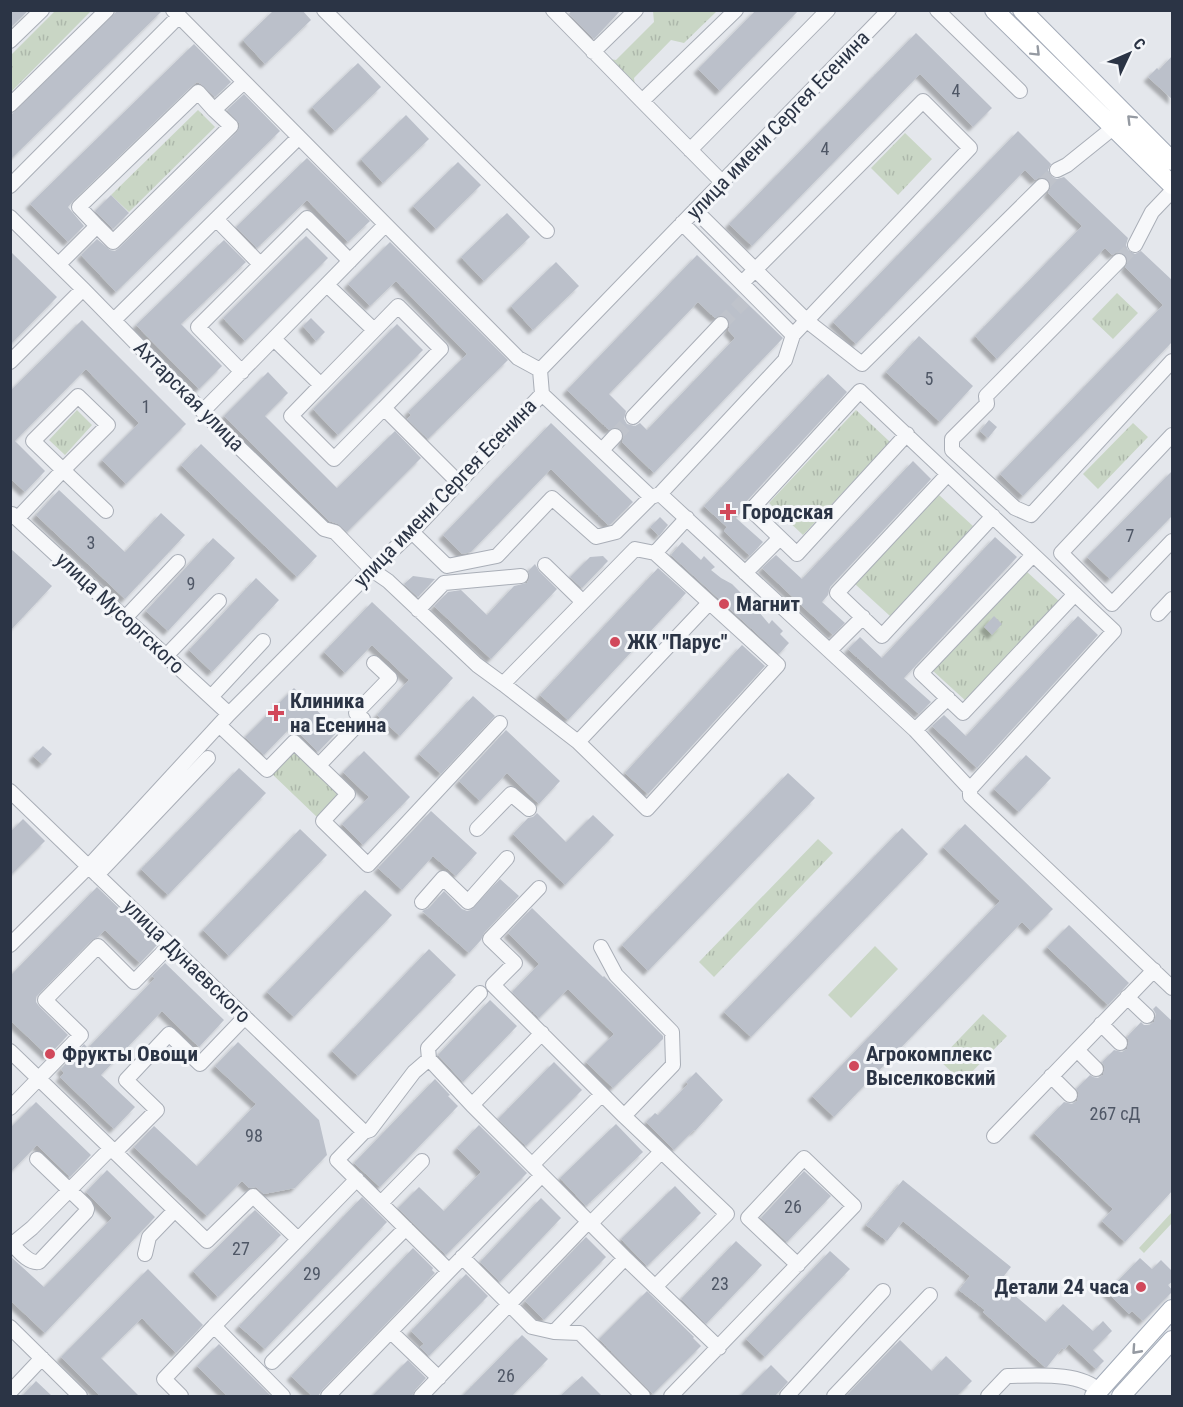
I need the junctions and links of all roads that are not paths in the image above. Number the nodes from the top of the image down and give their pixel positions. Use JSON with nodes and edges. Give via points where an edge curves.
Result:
{"nodes":[{"id":1,"x":42,"y":10,"type":"edge"},
{"id":2,"x":107,"y":10,"type":"edge"},
{"id":3,"x":324,"y":10,"type":"edge"},
{"id":4,"x":554,"y":10,"type":"edge"},
{"id":5,"x":636,"y":10,"type":"edge"},
{"id":6,"x":736,"y":10,"type":"edge"},
{"id":7,"x":828,"y":10,"type":"edge"},
{"id":8,"x":889,"y":10,"type":"edge"},
{"id":9,"x":937,"y":10,"type":"edge"},
{"id":10,"x":994,"y":10,"type":"edge"},
{"id":11,"x":1022,"y":10,"type":"edge"},
{"id":12,"x":176,"y":14,"type":"edge"},
{"id":13,"x":10,"y":41,"type":"edge"},
{"id":14,"x":593,"y":52,"type":"junction"},
{"id":15,"x":243,"y":83,"type":"junction"},
{"id":16,"x":1020,"y":91,"type":"dead end"},
{"id":17,"x":642,"y":101,"type":"junction"},
{"id":18,"x":10,"y":105,"type":"edge"},
{"id":19,"x":214,"y":110,"type":"junction"},
{"id":20,"x":1113,"y":128,"type":"junction"},
{"id":21,"x":298,"y":138,"type":"junction"},
{"id":22,"x":690,"y":150,"type":"junction"},
{"id":23,"x":1173,"y":161,"type":"edge"},
{"id":24,"x":1058,"y":170,"type":"tunnel mouth"},
{"id":25,"x":722,"y":182,"type":"junction"},
{"id":26,"x":1173,"y":185,"type":"edge"},
{"id":27,"x":10,"y":186,"type":"edge"},
{"id":28,"x":1042,"y":186,"type":"tunnel mouth"},
{"id":29,"x":1173,"y":191,"type":"edge"},
{"id":30,"x":695,"y":210,"type":"junction"},
{"id":31,"x":10,"y":217,"type":"edge"},
{"id":32,"x":216,"y":219,"type":"junction"},
{"id":33,"x":682,"y":223,"type":"junction"},
{"id":34,"x":385,"y":225,"type":"junction"},
{"id":35,"x":97,"y":226,"type":"junction"},
{"id":36,"x":547,"y":231,"type":"dead end"},
{"id":37,"x":1135,"y":245,"type":"tunnel mouth"},
{"id":38,"x":350,"y":261,"type":"junction"},
{"id":39,"x":1119,"y":261,"type":"tunnel mouth"},
{"id":40,"x":59,"y":264,"type":"junction"},
{"id":41,"x":260,"y":264,"type":"junction"},
{"id":42,"x":755,"y":270,"type":"junction"},
{"id":43,"x":327,"y":285,"type":"junction"},
{"id":44,"x":83,"y":289,"type":"junction"},
{"id":45,"x":746,"y":292,"type":"junction"},
{"id":46,"x":114,"y":320,"type":"junction"},
{"id":47,"x":807,"y":321,"type":"junction"},
{"id":48,"x":722,"y":324,"type":"tunnel mouth"},
{"id":49,"x":374,"y":330,"type":"junction"},
{"id":50,"x":793,"y":335,"type":"junction"},
{"id":51,"x":274,"y":339,"type":"junction"},
{"id":52,"x":10,"y":362,"type":"edge"},
{"id":53,"x":1173,"y":362,"type":"edge"},
{"id":54,"x":540,"y":370,"type":"junction"},
{"id":55,"x":242,"y":372,"type":"junction"},
{"id":56,"x":321,"y":385,"type":"junction"},
{"id":57,"x":542,"y":394,"type":"junction"},
{"id":58,"x":384,"y":408,"type":"junction"},
{"id":59,"x":203,"y":411,"type":"junction"},
{"id":60,"x":633,"y":417,"type":"tunnel mouth"},
{"id":61,"x":907,"y":434,"type":"junction"},
{"id":62,"x":1173,"y":435,"type":"edge"},
{"id":63,"x":615,"y":436,"type":"tunnel mouth"},
{"id":64,"x":602,"y":450,"type":"junction"},
{"id":65,"x":63,"y":470,"type":"junction"},
{"id":66,"x":948,"y":474,"type":"junction"},
{"id":67,"x":458,"y":482,"type":"junction"},
{"id":68,"x":655,"y":495,"type":"junction"},
{"id":69,"x":106,"y":511,"type":"dead end"},
{"id":70,"x":14,"y":516,"type":"edge"},
{"id":71,"x":993,"y":516,"type":"junction"},
{"id":72,"x":687,"y":518,"type":"junction"},
{"id":73,"x":412,"y":532,"type":"junction"},
{"id":74,"x":780,"y":538,"type":"junction"},
{"id":75,"x":1173,"y":541,"type":"edge"},
{"id":76,"x":655,"y":554,"type":"junction"},
{"id":77,"x":1033,"y":555,"type":"junction"},
{"id":78,"x":178,"y":562,"type":"dead end"},
{"id":79,"x":545,"y":565,"type":"dead end"},
{"id":80,"x":372,"y":570,"type":"junction"},
{"id":81,"x":745,"y":573,"type":"junction"},
{"id":82,"x":521,"y":576,"type":"dead end"},
{"id":83,"x":1075,"y":594,"type":"junction"},
{"id":84,"x":1173,"y":599,"type":"edge"},
{"id":85,"x":219,"y":600,"type":"dead end"},
{"id":86,"x":583,"y":602,"type":"junction"},
{"id":87,"x":709,"y":603,"type":"junction"},
{"id":88,"x":418,"y":610,"type":"junction"},
{"id":89,"x":1158,"y":614,"type":"dead end"},
{"id":90,"x":863,"y":617,"type":"junction"},
{"id":91,"x":125,"y":618,"type":"junction"},
{"id":92,"x":263,"y":641,"type":"dead end"},
{"id":93,"x":830,"y":650,"type":"junction"},
{"id":94,"x":166,"y":656,"type":"junction"},
{"id":95,"x":374,"y":663,"type":"dead end"},
{"id":96,"x":503,"y":684,"type":"junction"},
{"id":97,"x":211,"y":697,"type":"junction"},
{"id":98,"x":948,"y":698,"type":"junction"},
{"id":99,"x":224,"y":719,"type":"junction"},
{"id":100,"x":500,"y":723,"type":"dead end"},
{"id":101,"x":915,"y":730,"type":"junction"},
{"id":102,"x":578,"y":742,"type":"junction"},
{"id":103,"x":208,"y":758,"type":"dead end"},
{"id":104,"x":319,"y":765,"type":"junction"},
{"id":105,"x":970,"y":789,"type":"junction"},
{"id":106,"x":10,"y":791,"type":"edge"},
{"id":107,"x":529,"y":809,"type":"dead end"},
{"id":108,"x":477,"y":829,"type":"dead end"},
{"id":109,"x":507,"y":858,"type":"dead end"},
{"id":110,"x":93,"y":871,"type":"junction"},
{"id":111,"x":538,"y":888,"type":"dead end"},
{"id":112,"x":422,"y":902,"type":"dead end"},
{"id":113,"x":10,"y":945,"type":"edge"},
{"id":114,"x":170,"y":945,"type":"junction"},
{"id":115,"x":601,"y":947,"type":"dead end"},
{"id":116,"x":1154,"y":970,"type":"junction"},
{"id":117,"x":1173,"y":988,"type":"edge"},
{"id":118,"x":480,"y":993,"type":"dead end"},
{"id":119,"x":1127,"y":997,"type":"junction"},
{"id":120,"x":1147,"y":1016,"type":"dead end"},
{"id":121,"x":245,"y":1017,"type":"junction"},
{"id":122,"x":1101,"y":1024,"type":"junction"},
{"id":123,"x":542,"y":1033,"type":"junction"},
{"id":124,"x":1120,"y":1043,"type":"dead end"},
{"id":125,"x":1077,"y":1050,"type":"junction"},
{"id":126,"x":10,"y":1051,"type":"edge"},
{"id":127,"x":429,"y":1059,"type":"junction"},
{"id":128,"x":1096,"y":1069,"type":"dead end"},
{"id":129,"x":1051,"y":1076,"type":"junction"},
{"id":130,"x":39,"y":1078,"type":"junction"},
{"id":131,"x":602,"y":1094,"type":"junction"},
{"id":132,"x":1070,"y":1095,"type":"dead end"},
{"id":133,"x":472,"y":1105,"type":"junction"},
{"id":134,"x":10,"y":1108,"type":"edge"},
{"id":135,"x":624,"y":1116,"type":"junction"},
{"id":136,"x":364,"y":1132,"type":"junction"},
{"id":137,"x":994,"y":1136,"type":"dead end"},
{"id":138,"x":113,"y":1150,"type":"junction"},
{"id":139,"x":662,"y":1152,"type":"junction"},
{"id":140,"x":37,"y":1159,"type":"dead end"},
{"id":141,"x":422,"y":1161,"type":"dead end"},
{"id":142,"x":537,"y":1170,"type":"junction"},
{"id":143,"x":357,"y":1179,"type":"junction"},
{"id":144,"x":70,"y":1190,"type":"junction"},
{"id":145,"x":381,"y":1203,"type":"junction"},
{"id":146,"x":175,"y":1210,"type":"junction"},
{"id":147,"x":590,"y":1222,"type":"junction"},
{"id":148,"x":406,"y":1228,"type":"junction"},
{"id":149,"x":298,"y":1239,"type":"junction"},
{"id":150,"x":11,"y":1244,"type":"edge"},
{"id":151,"x":145,"y":1254,"type":"dead end"},
{"id":152,"x":462,"y":1257,"type":"junction"},
{"id":153,"x":625,"y":1258,"type":"junction"},
{"id":154,"x":798,"y":1265,"type":"junction"},
{"id":155,"x":449,"y":1271,"type":"junction"},
{"id":156,"x":655,"y":1287,"type":"junction"},
{"id":157,"x":883,"y":1291,"type":"dead end"},
{"id":158,"x":930,"y":1294,"type":"dead end"},
{"id":159,"x":509,"y":1304,"type":"junction"},
{"id":160,"x":1173,"y":1309,"type":"edge"},
{"id":161,"x":214,"y":1326,"type":"junction"},
{"id":162,"x":10,"y":1327,"type":"edge"},
{"id":163,"x":391,"y":1332,"type":"junction"},
{"id":164,"x":554,"y":1332,"type":"junction"},
{"id":165,"x":1173,"y":1340,"type":"edge"},
{"id":166,"x":719,"y":1348,"type":"junction"},
{"id":167,"x":42,"y":1358,"type":"junction"},
{"id":168,"x":272,"y":1362,"type":"dead end"},
{"id":169,"x":439,"y":1377,"type":"junction"},
{"id":170,"x":10,"y":1392,"type":"edge"},
{"id":171,"x":1096,"y":1394,"type":"edge"},
{"id":172,"x":80,"y":1396,"type":"edge"},
{"id":173,"x":181,"y":1396,"type":"edge"},
{"id":174,"x":284,"y":1396,"type":"edge"},
{"id":175,"x":328,"y":1396,"type":"edge"},
{"id":176,"x":421,"y":1396,"type":"edge"},
{"id":177,"x":643,"y":1396,"type":"edge"},
{"id":178,"x":671,"y":1396,"type":"edge"},
{"id":179,"x":787,"y":1396,"type":"edge"},
{"id":180,"x":834,"y":1396,"type":"edge"},
{"id":181,"x":988,"y":1396,"type":"edge"},
{"id":182,"x":1121,"y":1396,"type":"edge"}],
"edges":[{"from":1,"to":13,"type":"street"},
{"from":2,"to":18,"type":"street"},
{"from":3,"to":36,"type":"street"},
{"from":4,"to":14,"type":"street"},
{"from":5,"to":14,"type":"street"},
{"from":6,"to":17,"type":"street"},
{"from":7,"to":22,"type":"street"},
{"from":8,"to":25,"type":"street","name":"улица имени Сергея Есенина"},
{"from":9,"to":16,"type":"street"},
{"from":10,"to":20,"type":"main road","one_way":true},
{"from":23,"to":11,"type":"main road","one_way":true},
{"from":12,"to":15,"type":"street"},
{"from":12,"to":27,"type":"street"},
{"from":14,"to":17,"type":"street"},
{"from":15,"to":19,"type":"street"},
{"from":15,"to":21,"type":"street"},
{"from":17,"to":22,"type":"street"},
{"from":19,"to":35,"type":"street","via":[[231,126],[113,242]]},
{"from":19,"to":35,"type":"street","via":[[198,92],[79,207]]},
{"from":20,"to":24,"type":"street"},
{"from":20,"to":26,"type":"main road"},
{"from":21,"to":32,"type":"street"},
{"from":21,"to":34,"type":"street"},
{"from":22,"to":25,"type":"street"},
{"from":25,"to":30,"type":"street","name":"улица имени Сергея Есенина"},
{"from":28,"to":47,"type":"street","via":[[862,364]]},
{"from":29,"to":37,"type":"street","via":[[1152,212]]},
{"from":30,"to":33,"type":"street","name":"улица имени Сергея Есенина"},
{"from":30,"to":42,"type":"street"},
{"from":31,"to":40,"type":"street","name":"Ахтарская улица"},
{"from":32,"to":41,"type":"street"},
{"from":32,"to":46,"type":"street"},
{"from":33,"to":45,"type":"street"},
{"from":33,"to":54,"type":"street","name":"улица имени Сергея Есенина"},
{"from":34,"to":38,"type":"street"},
{"from":34,"to":54,"type":"street","via":[[518,358]]},
{"from":35,"to":40,"type":"street"},
{"from":38,"to":41,"type":"street","via":[[307,218]]},
{"from":38,"to":43,"type":"street"},
{"from":39,"to":53,"type":"street","via":[[986,396],[987,404],[952,440],[952,450],[1015,508],[1031,515]]},
{"from":40,"to":44,"type":"street","name":"Ахтарская улица"},
{"from":41,"to":55,"type":"street","via":[[198,327]]},
{"from":42,"to":45,"type":"street"},
{"from":42,"to":47,"type":"street"},
{"from":42,"to":47,"type":"street","via":[[923,101],[970,148]]},
{"from":43,"to":49,"type":"street"},
{"from":43,"to":51,"type":"street"},
{"from":44,"to":46,"type":"street","name":"Ахтарская улица"},
{"from":44,"to":52,"type":"street"},
{"from":45,"to":50,"type":"street"},
{"from":46,"to":59,"type":"street","name":"Ахтарская улица"},
{"from":47,"to":50,"type":"street"},
{"from":48,"to":60,"type":"street"},
{"from":49,"to":56,"type":"street"},
{"from":49,"to":58,"type":"street","via":[[398,306],[441,349]]},
{"from":50,"to":68,"type":"street","via":[[785,360]]},
{"from":51,"to":55,"type":"street"},
{"from":51,"to":56,"type":"street"},
{"from":54,"to":57,"type":"street","name":"улица имени Сергея Есенина"},
{"from":55,"to":59,"type":"street"},
{"from":56,"to":58,"type":"street","via":[[291,416],[334,459]]},
{"from":57,"to":64,"type":"street"},
{"from":57,"to":67,"type":"street","name":"улица имени Сергея Есенина"},
{"from":58,"to":67,"type":"street"},
{"from":59,"to":80,"type":"street","name":"Ахтарская улица","via":[[324,529],[335,532]]},
{"from":61,"to":66,"type":"street"},
{"from":61,"to":74,"type":"street","via":[[797,554]]},
{"from":61,"to":74,"type":"street","via":[[860,391],[751,510]]},
{"from":62,"to":75,"type":"street","via":[[1061,553],[1112,604]]},
{"from":63,"to":64,"type":"street"},
{"from":64,"to":68,"type":"street"},
{"from":65,"to":65,"type":"street","via":[[33,441],[78,396],[108,425]]},
{"from":65,"to":69,"type":"street"},
{"from":65,"to":70,"type":"street"},
{"from":66,"to":71,"type":"street"},
{"from":66,"to":90,"type":"street","via":[[837,593]]},
{"from":67,"to":73,"type":"street","name":"улица имени Сергея Есенина"},
{"from":68,"to":72,"type":"street"},
{"from":68,"to":73,"type":"street","via":[[616,531],[596,537],[552,498],[497,556],[447,566]]},
{"from":70,"to":91,"type":"street","name":"улица Мусоргского"},
{"from":71,"to":77,"type":"street"},
{"from":71,"to":90,"type":"street","via":[[882,636]]},
{"from":72,"to":76,"type":"street"},
{"from":72,"to":81,"type":"street"},
{"from":73,"to":80,"type":"street","name":"улица имени Сергея Есенина"},
{"from":74,"to":81,"type":"street"},
{"from":76,"to":86,"type":"street","via":[[635,549]]},
{"from":76,"to":87,"type":"street"},
{"from":77,"to":83,"type":"street"},
{"from":77,"to":98,"type":"street","via":[[921,673]]},
{"from":78,"to":91,"type":"street"},
{"from":79,"to":86,"type":"street"},
{"from":80,"to":88,"type":"street","name":"Ахтарская улица"},
{"from":80,"to":99,"type":"street","name":"улица имени Сергея Есенина"},
{"from":81,"to":93,"type":"street"},
{"from":82,"to":88,"type":"street","via":[[444,583]]},
{"from":83,"to":98,"type":"street","via":[[963,713]]},
{"from":83,"to":105,"type":"street","via":[[1114,631]]},
{"from":84,"to":89,"type":"street"},
{"from":85,"to":94,"type":"street"},
{"from":86,"to":96,"type":"street"},
{"from":87,"to":102,"type":"street"},
{"from":87,"to":102,"type":"street","name":"Ахтарская улица","via":[[778,665],[647,809]]},
{"from":88,"to":96,"type":"street","name":"Ахтарская улица"},
{"from":90,"to":93,"type":"street"},
{"from":91,"to":94,"type":"street","name":"улица Мусоргского"},
{"from":92,"to":97,"type":"street"},
{"from":93,"to":101,"type":"street"},
{"from":94,"to":97,"type":"street","name":"улица Мусоргского"},
{"from":95,"to":104,"type":"street","via":[[390,678]]},
{"from":96,"to":102,"type":"street","name":"Ахтарская улица"},
{"from":97,"to":99,"type":"street","name":"улица Мусоргского"},
{"from":98,"to":101,"type":"street"},
{"from":99,"to":104,"type":"street","name":"улица Мусоргского","via":[[267,770],[294,742]]},
{"from":99,"to":110,"type":"street","name":"улица имени Сергея Есенина"},
{"from":100,"to":104,"type":"street","via":[[368,865],[323,821],[348,794]]},
{"from":101,"to":105,"type":"street"},
{"from":103,"to":110,"type":"street"},
{"from":105,"to":116,"type":"street","via":[[970,796]]},
{"from":106,"to":110,"type":"street","name":"улица Дунаевского"},
{"from":107,"to":108,"type":"street","via":[[511,794]]},
{"from":109,"to":112,"type":"street","via":[[468,902],[443,878]]},
{"from":110,"to":113,"type":"street","name":"улица имени Сергея Есенина"},
{"from":110,"to":114,"type":"street","name":"улица Дунаевского"},
{"from":111,"to":123,"type":"street","via":[[490,939],[514,963],[493,985]]},
{"from":114,"to":121,"type":"street","name":"улица Дунаевского"},
{"from":114,"to":130,"type":"street","via":[[134,982],[98,946],[45,1000],[81,1035]]},
{"from":115,"to":135,"type":"street","via":[[616,975],[672,1032],[673,1065]]},
{"from":116,"to":117,"type":"street"},
{"from":116,"to":119,"type":"street"},
{"from":118,"to":127,"type":"street","via":[[428,1048]]},
{"from":119,"to":120,"type":"street"},
{"from":119,"to":122,"type":"street"},
{"from":121,"to":136,"type":"street","name":"улица Дунаевского"},
{"from":121,"to":138,"type":"street","via":[[200,1064],[169,1035],[126,1080],[157,1110]]},
{"from":122,"to":124,"type":"street"},
{"from":122,"to":125,"type":"street"},
{"from":123,"to":131,"type":"street"},
{"from":123,"to":133,"type":"street"},
{"from":125,"to":128,"type":"street"},
{"from":125,"to":129,"type":"street"},
{"from":126,"to":130,"type":"street"},
{"from":127,"to":133,"type":"street"},
{"from":127,"to":136,"type":"street","via":[[414,1072],[370,1130]]},
{"from":129,"to":132,"type":"street"},
{"from":129,"to":137,"type":"street"},
{"from":130,"to":134,"type":"street"},
{"from":130,"to":138,"type":"street"},
{"from":131,"to":135,"type":"street"},
{"from":131,"to":142,"type":"street"},
{"from":133,"to":142,"type":"street"},
{"from":135,"to":139,"type":"street"},
{"from":136,"to":143,"type":"street","via":[[337,1160]]},
{"from":138,"to":144,"type":"street"},
{"from":138,"to":146,"type":"street"},
{"from":139,"to":147,"type":"street"},
{"from":139,"to":156,"type":"street","via":[[727,1214]]},
{"from":140,"to":144,"type":"street"},
{"from":141,"to":145,"type":"street"},
{"from":142,"to":147,"type":"street"},
{"from":142,"to":152,"type":"street"},
{"from":143,"to":145,"type":"street"},
{"from":143,"to":149,"type":"street"},
{"from":144,"to":150,"type":"street","via":[[29,1232]]},
{"from":144,"to":150,"type":"street","via":[[87,1212],[39,1262],[30,1261]]},
{"from":145,"to":148,"type":"street"},
{"from":146,"to":149,"type":"street","via":[[207,1240],[253,1196]]},
{"from":146,"to":151,"type":"street","via":[[149,1237]]},
{"from":147,"to":153,"type":"street"},
{"from":147,"to":159,"type":"street"},
{"from":148,"to":155,"type":"street"},
{"from":148,"to":168,"type":"street"},
{"from":149,"to":161,"type":"street"},
{"from":152,"to":155,"type":"street"},
{"from":152,"to":159,"type":"street"},
{"from":153,"to":156,"type":"street"},
{"from":153,"to":164,"type":"street"},
{"from":154,"to":154,"type":"street","via":[[748,1218],[804,1158],[854,1206]]},
{"from":154,"to":166,"type":"street"},
{"from":155,"to":163,"type":"street"},
{"from":156,"to":166,"type":"street"},
{"from":157,"to":179,"type":"street"},
{"from":158,"to":180,"type":"street"},
{"from":159,"to":164,"type":"street","via":[[532,1327]]},
{"from":159,"to":169,"type":"street"},
{"from":160,"to":171,"type":"main road","one_way":true},
{"from":161,"to":173,"type":"street","via":[[164,1379]]},
{"from":161,"to":174,"type":"street"},
{"from":162,"to":167,"type":"street"},
{"from":163,"to":169,"type":"street"},
{"from":163,"to":175,"type":"street"},
{"from":164,"to":177,"type":"street","via":[[580,1333]]},
{"from":165,"to":182,"type":"main road"},
{"from":166,"to":178,"type":"street"},
{"from":167,"to":170,"type":"street"},
{"from":167,"to":172,"type":"street"},
{"from":169,"to":176,"type":"street"},
{"from":171,"to":181,"type":"street","via":[[1093,1384],[1071,1377],[1007,1376]]}]}
